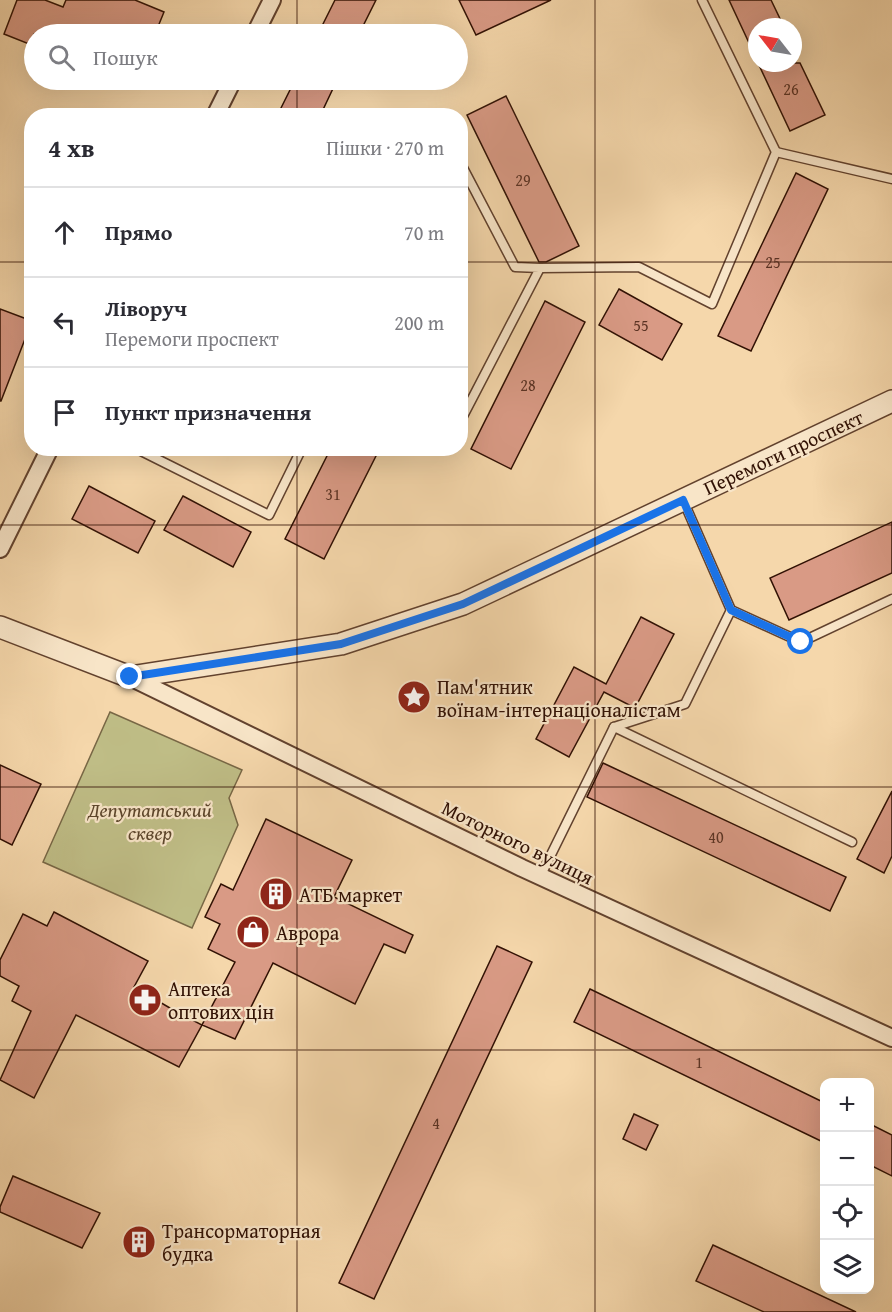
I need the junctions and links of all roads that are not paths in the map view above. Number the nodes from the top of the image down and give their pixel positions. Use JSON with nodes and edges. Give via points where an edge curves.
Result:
{"nodes":[{"id":1,"x":272,"y":0,"type":"edge"},
{"id":2,"x":702,"y":0,"type":"edge"},
{"id":3,"x":260,"y":24,"type":"edge"},
{"id":4,"x":227,"y":90,"type":"edge"},
{"id":5,"x":219,"y":108,"type":"edge"},
{"id":6,"x":776,"y":152,"type":"junction"},
{"id":7,"x":468,"y":177,"type":"edge"},
{"id":8,"x":892,"y":179,"type":"edge"},
{"id":9,"x":540,"y":268,"type":"junction"},
{"id":10,"x":892,"y":401,"type":"edge"},
{"id":11,"x":468,"y":407,"type":"edge"},
{"id":12,"x":46,"y":456,"type":"edge"},
{"id":13,"x":151,"y":456,"type":"edge"},
{"id":14,"x":298,"y":456,"type":"edge"},
{"id":15,"x":683,"y":500,"type":"junction"},
{"id":16,"x":0,"y":549,"type":"edge"},
{"id":17,"x":892,"y":599,"type":"edge"},
{"id":18,"x":731,"y":610,"type":"junction"},
{"id":19,"x":0,"y":627,"type":"edge"},
{"id":20,"x":130,"y":677,"type":"junction"},
{"id":21,"x":614,"y":727,"type":"junction"},
{"id":22,"x":852,"y":842,"type":"dead end"},
{"id":23,"x":540,"y":877,"type":"junction"},
{"id":24,"x":892,"y":1038,"type":"edge"}],
"edges":[{"from":1,"to":3,"type":"street"},
{"from":2,"to":6,"type":"lane"},
{"from":4,"to":5,"type":"street"},
{"from":6,"to":8,"type":"lane"},
{"from":6,"to":9,"type":"lane","via":[[712,304],[639,267]]},
{"from":7,"to":9,"type":"lane","via":[[515,267]]},
{"from":9,"to":11,"type":"lane"},
{"from":10,"to":15,"type":"street","name":"Перемоги проспект"},
{"from":12,"to":16,"type":"street"},
{"from":13,"to":14,"type":"lane","via":[[269,515]]},
{"from":15,"to":18,"type":"lane"},
{"from":15,"to":20,"type":"street","name":"Перемоги проспект","via":[[463,604],[341,644]]},
{"from":17,"to":18,"type":"lane","via":[[801,642]]},
{"from":18,"to":21,"type":"lane","via":[[686,704]]},
{"from":19,"to":20,"type":"street"},
{"from":20,"to":23,"type":"street","name":"Моторного вулиця"},
{"from":21,"to":22,"type":"lane"},
{"from":21,"to":23,"type":"lane"},
{"from":23,"to":24,"type":"street","name":"Моторного вулиця"}]}
